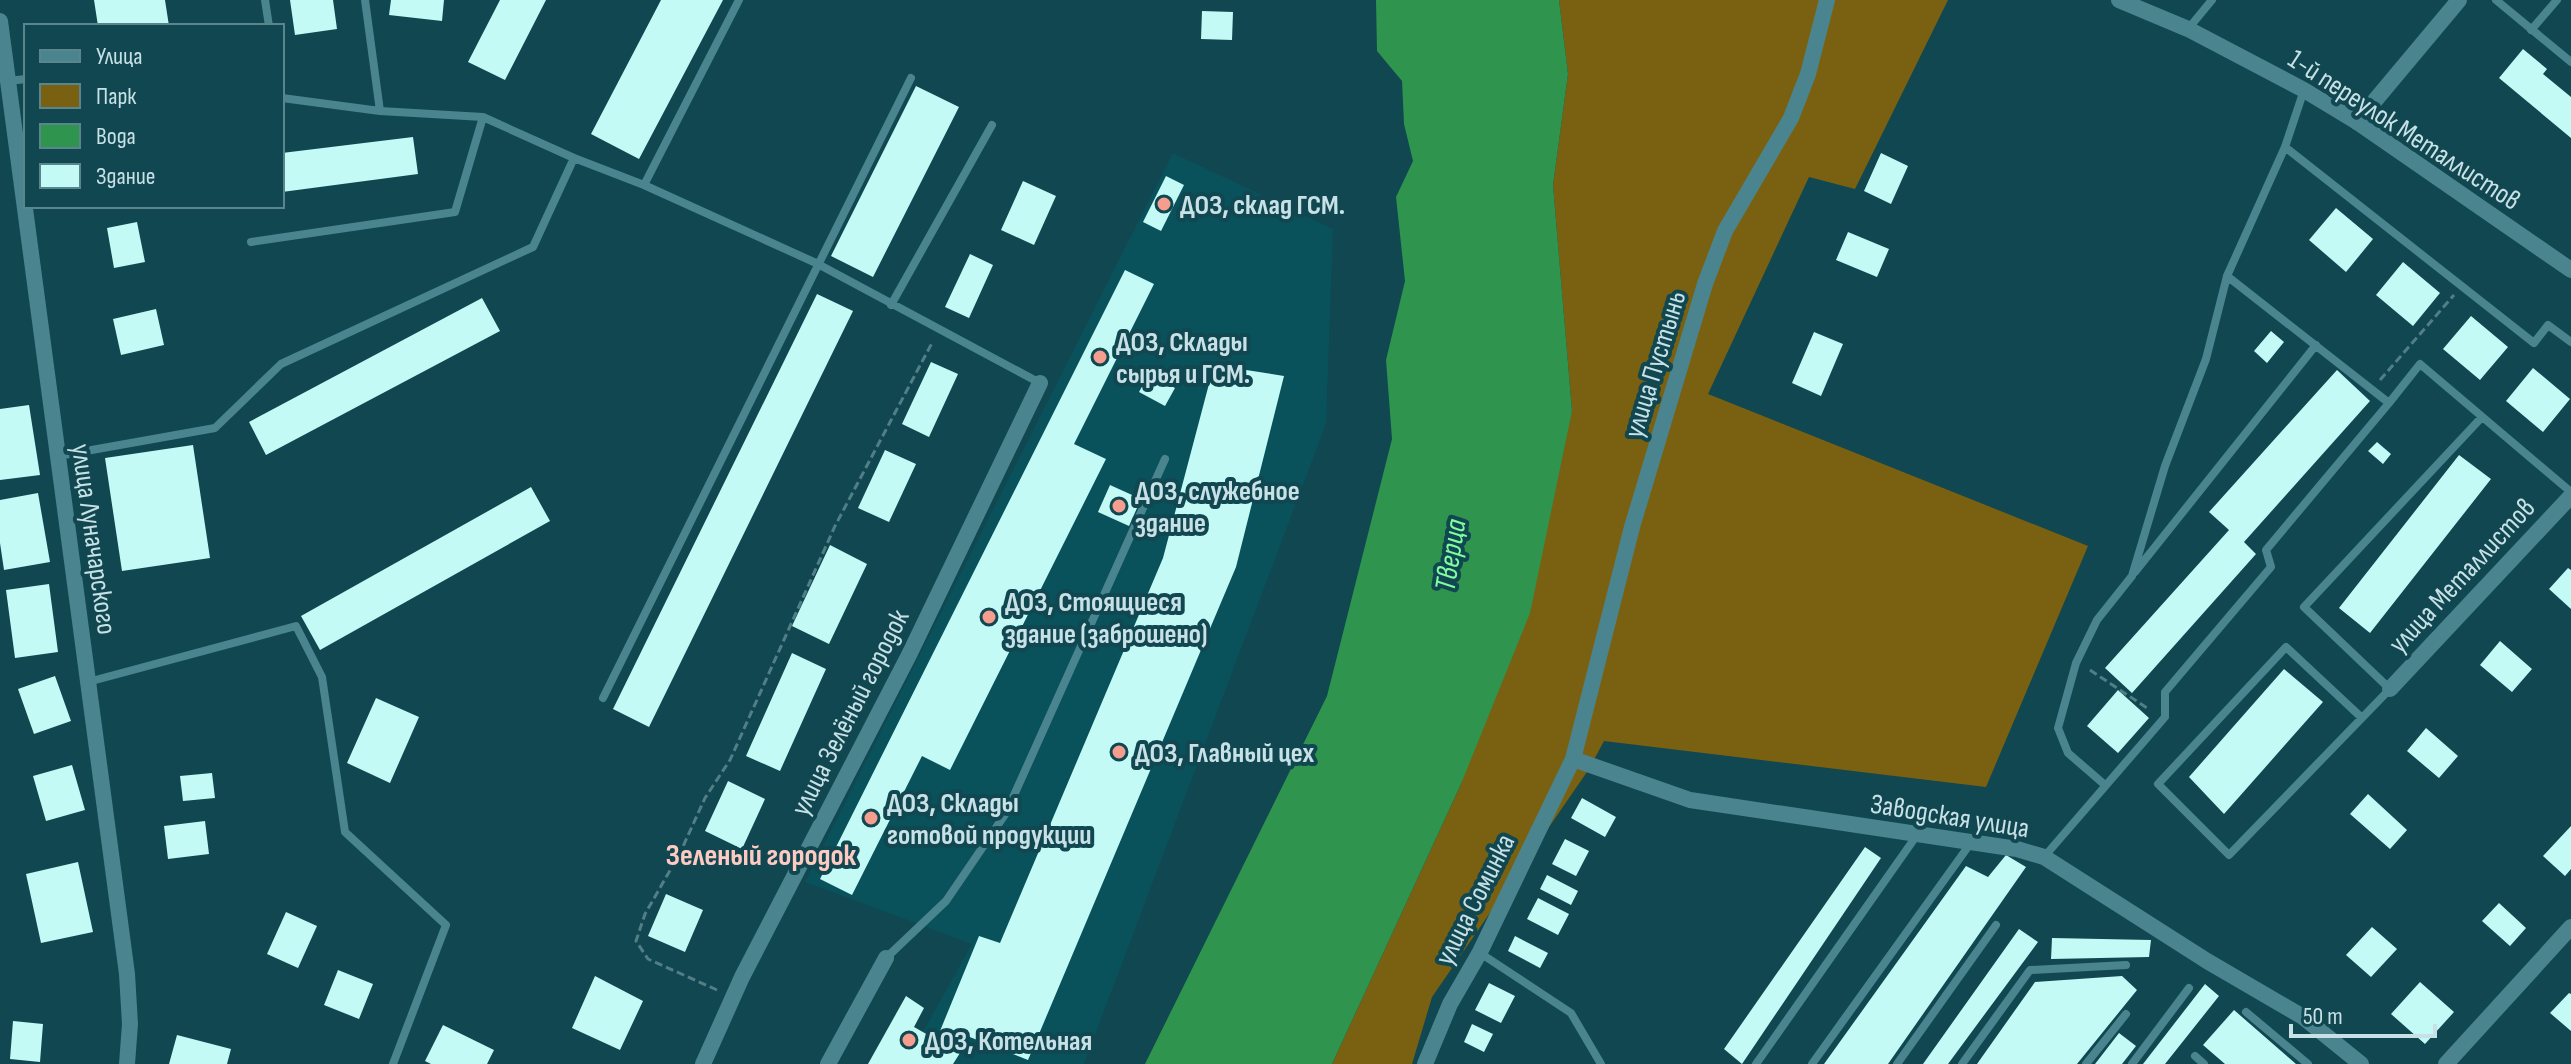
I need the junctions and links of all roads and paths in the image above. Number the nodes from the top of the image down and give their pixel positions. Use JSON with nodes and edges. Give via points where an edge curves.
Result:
{"nodes":[{"id":1,"x":265,"y":0,"type":"edge"},
{"id":2,"x":365,"y":0,"type":"edge"},
{"id":3,"x":739,"y":0,"type":"edge"},
{"id":4,"x":1827,"y":0,"type":"edge"},
{"id":5,"x":2119,"y":0,"type":"edge"},
{"id":6,"x":2212,"y":0,"type":"edge"},
{"id":7,"x":2459,"y":0,"type":"edge"},
{"id":8,"x":2496,"y":0,"type":"edge"},
{"id":9,"x":2557,"y":0,"type":"edge"},
{"id":10,"x":0,"y":21,"type":"edge"},
{"id":11,"x":269,"y":24,"type":"edge"},
{"id":12,"x":2188,"y":29,"type":"junction"},
{"id":13,"x":2531,"y":30,"type":"junction"},
{"id":14,"x":2571,"y":62,"type":"edge"},
{"id":15,"x":911,"y":78,"type":"dead end"},
{"id":16,"x":24,"y":79,"type":"edge"},
{"id":17,"x":8,"y":81,"type":"junction"},
{"id":18,"x":2304,"y":90,"type":"junction"},
{"id":19,"x":284,"y":98,"type":"edge"},
{"id":20,"x":380,"y":111,"type":"junction"},
{"id":21,"x":483,"y":117,"type":"junction"},
{"id":22,"x":2357,"y":122,"type":"junction"},
{"id":23,"x":992,"y":125,"type":"dead end"},
{"id":24,"x":2285,"y":147,"type":"junction"},
{"id":25,"x":574,"y":158,"type":"junction"},
{"id":26,"x":644,"y":185,"type":"junction"},
{"id":27,"x":24,"y":201,"type":"edge"},
{"id":28,"x":25,"y":208,"type":"edge"},
{"id":29,"x":251,"y":242,"type":"dead end"},
{"id":30,"x":816,"y":263,"type":"junction"},
{"id":31,"x":2571,"y":270,"type":"edge"},
{"id":32,"x":2227,"y":276,"type":"junction"},
{"id":33,"x":2462,"y":286,"type":"junction"},
{"id":34,"x":891,"y":305,"type":"junction"},
{"id":35,"x":938,"y":330,"type":"junction"},
{"id":36,"x":2571,"y":342,"type":"edge"},
{"id":37,"x":2316,"y":345,"type":"junction"},
{"id":38,"x":1040,"y":383,"type":"joint"},
{"id":39,"x":2372,"y":389,"type":"junction"},
{"id":40,"x":2389,"y":403,"type":"junction"},
{"id":41,"x":2482,"y":417,"type":"junction"},
{"id":42,"x":58,"y":456,"type":"junction"},
{"id":43,"x":1165,"y":459,"type":"dead end"},
{"id":44,"x":2571,"y":494,"type":"edge"},
{"id":45,"x":2132,"y":576,"type":"junction"},
{"id":46,"x":2076,"y":663,"type":"junction"},
{"id":47,"x":88,"y":682,"type":"junction"},
{"id":48,"x":2390,"y":689,"type":"junction"},
{"id":49,"x":603,"y":698,"type":"dead end"},
{"id":50,"x":2165,"y":717,"type":"junction"},
{"id":51,"x":2362,"y":718,"type":"junction"},
{"id":52,"x":1573,"y":759,"type":"junction"},
{"id":53,"x":2105,"y":785,"type":"junction"},
{"id":54,"x":1917,"y":835,"type":"junction"},
{"id":55,"x":1971,"y":843,"type":"junction"},
{"id":56,"x":2044,"y":857,"type":"junction"},
{"id":57,"x":1996,"y":925,"type":"dead end"},
{"id":58,"x":2571,"y":927,"type":"edge"},
{"id":59,"x":1480,"y":952,"type":"junction"},
{"id":60,"x":886,"y":958,"type":"joint"},
{"id":61,"x":2126,"y":965,"type":"dead end"},
{"id":62,"x":2189,"y":988,"type":"dead end"},
{"id":63,"x":731,"y":1001,"type":"junction"},
{"id":64,"x":2246,"y":1012,"type":"dead end"},
{"id":65,"x":2126,"y":1014,"type":"dead end"},
{"id":66,"x":2195,"y":1056,"type":"dead end"},
{"id":67,"x":127,"y":1064,"type":"edge"},
{"id":68,"x":393,"y":1064,"type":"edge"},
{"id":69,"x":703,"y":1064,"type":"edge"},
{"id":70,"x":828,"y":1064,"type":"edge"},
{"id":71,"x":1425,"y":1064,"type":"edge"},
{"id":72,"x":1601,"y":1064,"type":"edge"},
{"id":73,"x":1756,"y":1064,"type":"edge"},
{"id":74,"x":1812,"y":1064,"type":"edge"},
{"id":75,"x":1897,"y":1064,"type":"edge"},
{"id":76,"x":1962,"y":1064,"type":"edge"},
{"id":77,"x":2086,"y":1064,"type":"edge"},
{"id":78,"x":2132,"y":1064,"type":"edge"},
{"id":79,"x":2204,"y":1064,"type":"edge"},
{"id":80,"x":2308,"y":1064,"type":"edge"},
{"id":81,"x":2361,"y":1064,"type":"edge"},
{"id":82,"x":2446,"y":1064,"type":"edge"}],
"edges":[{"from":1,"to":11,"type":"lane"},
{"from":2,"to":20,"type":"lane"},
{"from":3,"to":26,"type":"lane"},
{"from":4,"to":52,"type":"street","name":"улица Пустынь","via":[[1791,118],[1725,231],[1705,284],[1632,527]]},
{"from":5,"to":12,"type":"street","name":"1-й переулок Металлистов"},
{"from":6,"to":12,"type":"lane"},
{"from":7,"to":22,"type":"street"},
{"from":8,"to":13,"type":"lane"},
{"from":9,"to":13,"type":"lane"},
{"from":10,"to":17,"type":"street","name":"улица Луначарского"},
{"from":12,"to":18,"type":"street","name":"1-й переулок Металлистов"},
{"from":13,"to":14,"type":"lane"},
{"from":15,"to":30,"type":"lane"},
{"from":16,"to":17,"type":"lane"},
{"from":17,"to":27,"type":"street","name":"улица Луначарского"},
{"from":18,"to":22,"type":"street","name":"1-й переулок Металлистов"},
{"from":18,"to":24,"type":"lane"},
{"from":19,"to":20,"type":"lane"},
{"from":20,"to":21,"type":"lane"},
{"from":21,"to":25,"type":"lane"},
{"from":21,"to":29,"type":"lane","via":[[455,212]]},
{"from":22,"to":31,"type":"street","name":"1-й переулок Металлистов"},
{"from":23,"to":34,"type":"lane"},
{"from":24,"to":32,"type":"lane"},
{"from":24,"to":33,"type":"lane"},
{"from":25,"to":26,"type":"lane"},
{"from":25,"to":42,"type":"lane","via":[[533,247],[281,364],[215,428]]},
{"from":26,"to":30,"type":"lane"},
{"from":28,"to":42,"type":"street","name":"улица Луначарского"},
{"from":30,"to":34,"type":"lane"},
{"from":30,"to":49,"type":"lane"},
{"from":32,"to":37,"type":"lane"},
{"from":32,"to":45,"type":"lane","via":[[2206,359],[2165,466]]},
{"from":33,"to":36,"type":"lane","via":[[2534,343],[2548,325]]},
{"from":33,"to":39,"type":"path"},
{"from":34,"to":35,"type":"lane"},
{"from":35,"to":38,"type":"lane"},
{"from":35,"to":63,"type":"path","via":[[835,526],[730,760],[705,798],[636,941],[648,959]]},
{"from":37,"to":39,"type":"lane"},
{"from":37,"to":45,"type":"lane"},
{"from":38,"to":63,"type":"street","name":"улица Зелёный городок","via":[[909,655]]},
{"from":39,"to":40,"type":"lane"},
{"from":40,"to":41,"type":"lane","via":[[2420,364]]},
{"from":40,"to":50,"type":"lane","via":[[2266,550],[2271,567],[2165,692]]},
{"from":41,"to":44,"type":"lane"},
{"from":41,"to":48,"type":"lane","via":[[2304,607]]},
{"from":42,"to":47,"type":"street","name":"улица Луначарского"},
{"from":43,"to":60,"type":"lane","via":[[1006,813],[946,901]]},
{"from":44,"to":48,"type":"street","name":"улица Металлистов"},
{"from":45,"to":46,"type":"lane","via":[[2097,620]]},
{"from":46,"to":50,"type":"path"},
{"from":46,"to":53,"type":"lane","via":[[2058,728],[2068,753]]},
{"from":47,"to":67,"type":"street","name":"улица Луначарского","via":[[127,974]]},
{"from":47,"to":68,"type":"lane","via":[[296,626],[322,677],[345,832],[446,925]]},
{"from":48,"to":51,"type":"lane"},
{"from":50,"to":53,"type":"lane"},
{"from":51,"to":51,"type":"lane","via":[[2229,855],[2158,784],[2286,647]]},
{"from":52,"to":54,"type":"street","name":"Заводская улица","via":[[1690,800]]},
{"from":52,"to":59,"type":"street","name":"улица Соминка"},
{"from":53,"to":56,"type":"lane"},
{"from":54,"to":55,"type":"street","name":"Заводская улица"},
{"from":54,"to":73,"type":"lane"},
{"from":55,"to":56,"type":"street","name":"Заводская улица"},
{"from":55,"to":74,"type":"lane"},
{"from":56,"to":81,"type":"street","name":"Заводская улица","via":[[2303,1017]]},
{"from":57,"to":75,"type":"lane"},
{"from":58,"to":82,"type":"street"},
{"from":59,"to":71,"type":"street","name":"улица Соминка","via":[[1450,1004]]},
{"from":59,"to":72,"type":"lane","via":[[1571,1013]]},
{"from":60,"to":70,"type":"street"},
{"from":61,"to":76,"type":"lane","via":[[2030,970]]},
{"from":62,"to":78,"type":"lane"},
{"from":63,"to":69,"type":"street","name":"улица Зелёный городок"},
{"from":64,"to":80,"type":"lane"},
{"from":65,"to":77,"type":"lane"},
{"from":66,"to":79,"type":"lane"}]}
